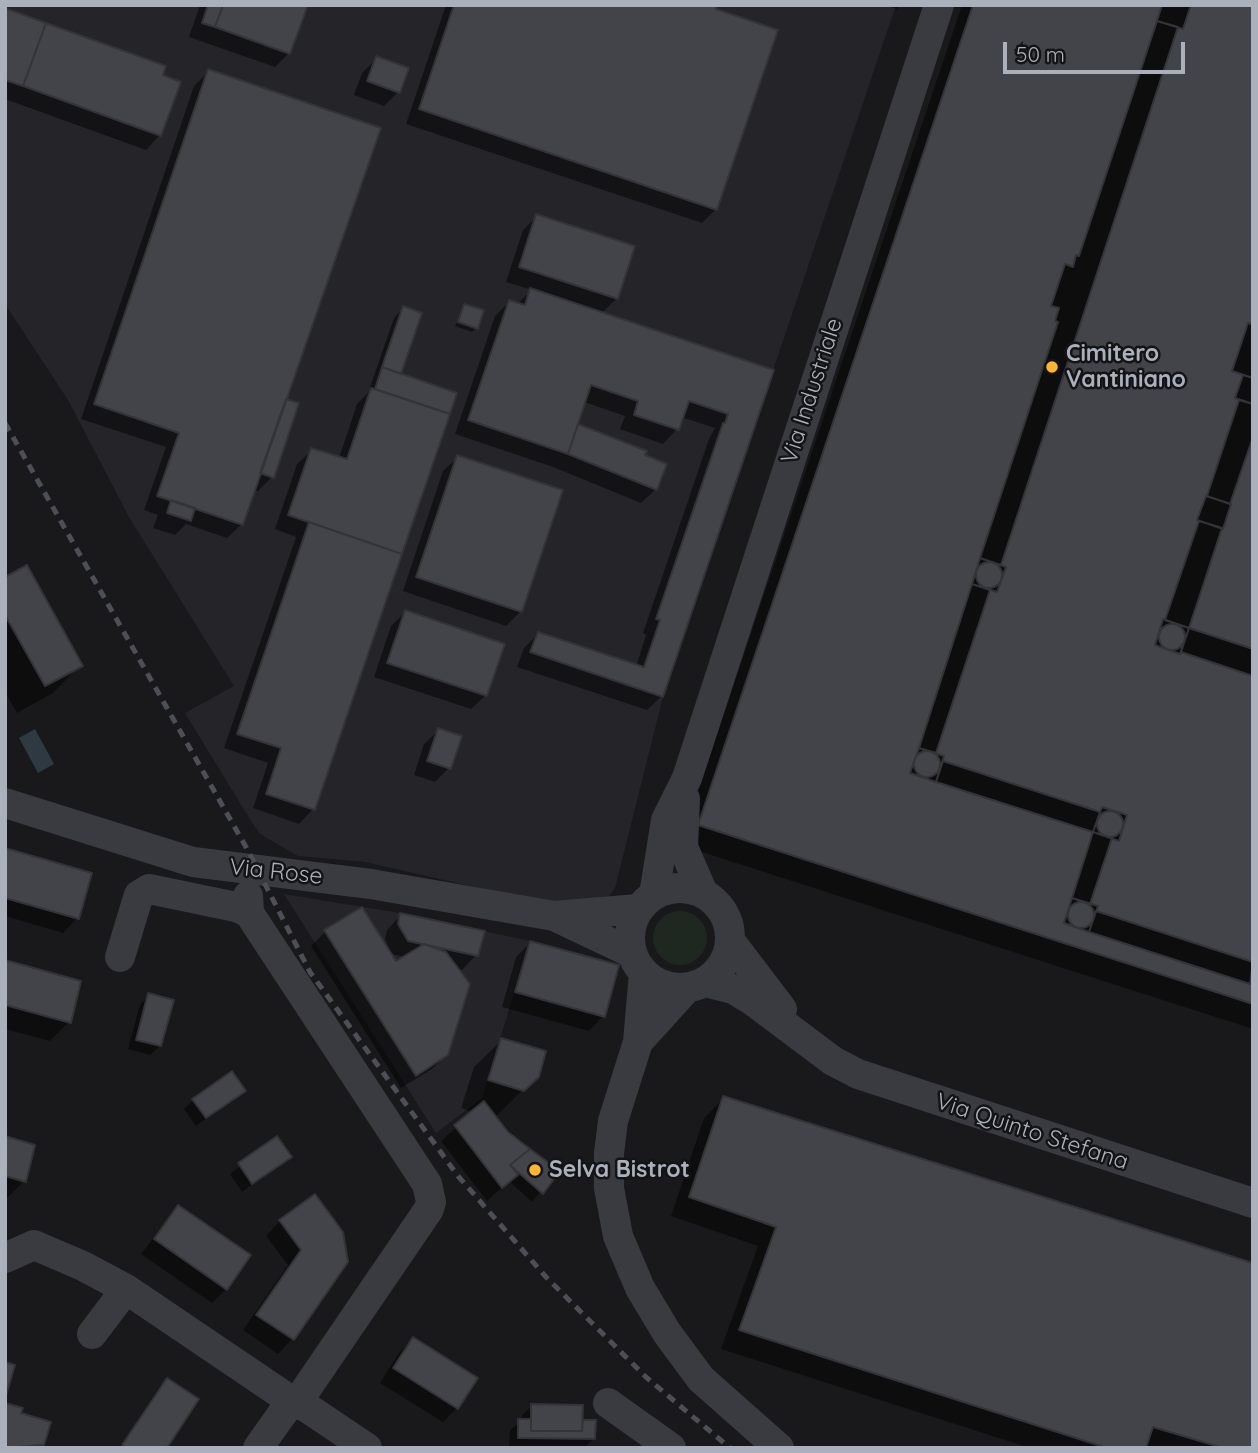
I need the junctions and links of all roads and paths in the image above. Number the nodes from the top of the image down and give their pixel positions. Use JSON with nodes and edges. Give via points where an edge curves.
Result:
{"nodes":[{"id":1,"x":939,"y":5,"type":"edge"},
{"id":2,"x":687,"y":778,"type":"junction"},
{"id":3,"x":5,"y":803,"type":"edge"},
{"id":4,"x":703,"y":893,"type":"junction"},
{"id":5,"x":646,"y":902,"type":"junction"},
{"id":6,"x":554,"y":916,"type":"junction"},
{"id":7,"x":730,"y":942,"type":"junction"},
{"id":8,"x":120,"y":957,"type":"dead end"},
{"id":9,"x":638,"y":963,"type":"junction"},
{"id":10,"x":696,"y":985,"type":"junction"},
{"id":11,"x":638,"y":1042,"type":"junction"},
{"id":12,"x":816,"y":1050,"type":"junction"},
{"id":13,"x":1253,"y":1203,"type":"edge"},
{"id":14,"x":5,"y":1258,"type":"edge"},
{"id":15,"x":126,"y":1289,"type":"junction"},
{"id":16,"x":92,"y":1334,"type":"dead end"},
{"id":17,"x":608,"y":1403,"type":"dead end"},
{"id":18,"x":296,"y":1404,"type":"junction"},
{"id":19,"x":258,"y":1448,"type":"edge"},
{"id":20,"x":367,"y":1448,"type":"edge"},
{"id":21,"x":671,"y":1448,"type":"edge"},
{"id":22,"x":779,"y":1448,"type":"edge"}],
"edges":[{"from":1,"to":2,"type":"street","name":"Via Industriale"},
{"from":2,"to":4,"type":"street","name":"Via Industriale","via":[[684,847]]},
{"from":2,"to":5,"type":"street","name":"Via Industriale","via":[[666,820]]},
{"from":3,"to":6,"type":"street","name":"Via Rose","via":[[193,862],[371,884]]},
{"from":4,"to":5,"type":"street","via":[[678,888]]},
{"from":4,"to":7,"type":"street","via":[[724,913]]},
{"from":5,"to":6,"type":"street","name":"Via Rose"},
{"from":5,"to":9,"type":"street","via":[[630,930]]},
{"from":6,"to":9,"type":"street","name":"Via Rose"},
{"from":7,"to":10,"type":"street","via":[[718,972]]},
{"from":7,"to":12,"type":"street","name":"Via Quinto Stefana"},
{"from":8,"to":18,"type":"street","via":[[136,901],[149,889],[236,906],[249,904],[427,1184],[429,1209]]},
{"from":9,"to":10,"type":"street","via":[[672,988]]},
{"from":9,"to":11,"type":"street"},
{"from":10,"to":11,"type":"street"},
{"from":10,"to":12,"type":"street","name":"Via Quinto Stefana","via":[[733,989]]},
{"from":11,"to":22,"type":"street","via":[[613,1121],[609,1153],[609,1188],[618,1236],[640,1289],[701,1379]]},
{"from":12,"to":13,"type":"street","name":"Via Quinto Stefana","via":[[882,1083]]},
{"from":14,"to":15,"type":"street","via":[[34,1245]]},
{"from":15,"to":16,"type":"street"},
{"from":15,"to":18,"type":"street"},
{"from":17,"to":21,"type":"street"},
{"from":18,"to":19,"type":"street","via":[[287,1407]]},
{"from":18,"to":20,"type":"street"}]}
